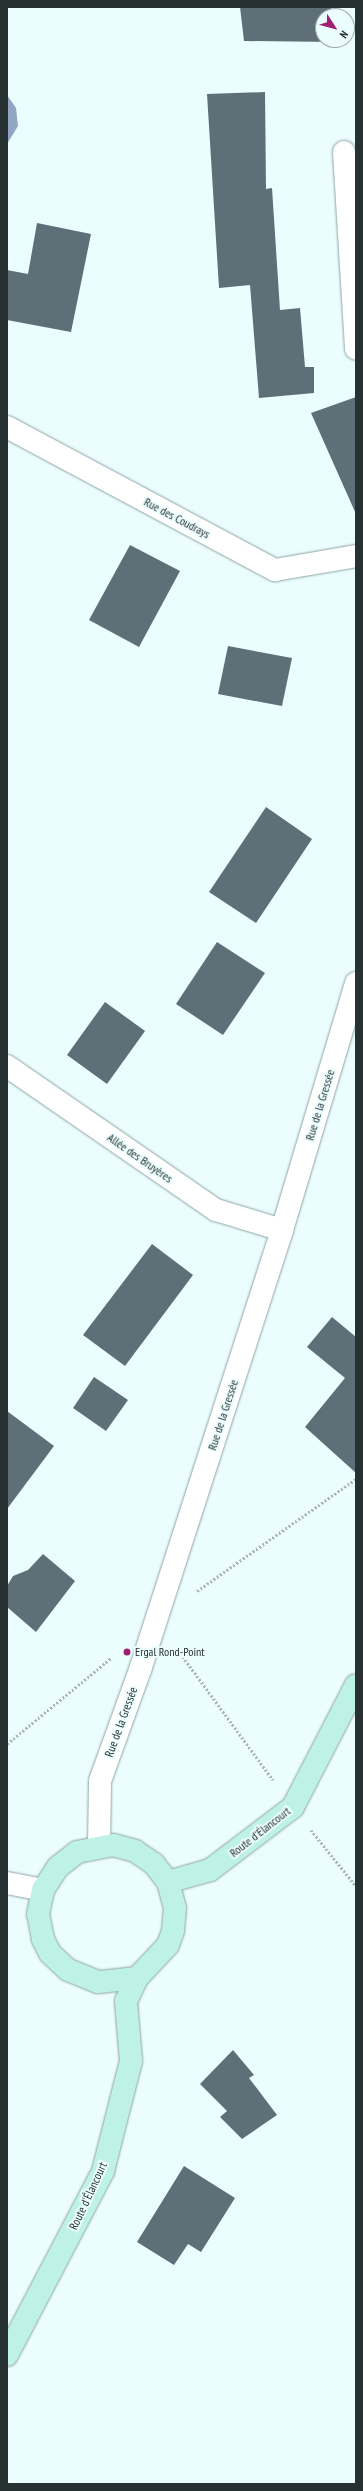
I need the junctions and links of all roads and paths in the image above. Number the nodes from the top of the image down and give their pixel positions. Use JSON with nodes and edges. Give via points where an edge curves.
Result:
{"nodes":[{"id":1,"x":344,"y":152,"type":"dead end"},
{"id":2,"x":356,"y":349,"type":"edge"},
{"id":3,"x":7,"y":427,"type":"edge"},
{"id":4,"x":356,"y":556,"type":"edge"},
{"id":5,"x":356,"y":983,"type":"edge"},
{"id":6,"x":7,"y":1066,"type":"edge"},
{"id":7,"x":282,"y":1230,"type":"junction"},
{"id":8,"x":356,"y":1479,"type":"edge"},
{"id":9,"x":195,"y":1593,"type":"dead end"},
{"id":10,"x":157,"y":1620,"type":"junction"},
{"id":11,"x":115,"y":1655,"type":"dead end"},
{"id":12,"x":356,"y":1685,"type":"edge"},
{"id":13,"x":7,"y":1744,"type":"edge"},
{"id":14,"x":293,"y":1807,"type":"junction"},
{"id":15,"x":100,"y":1846,"type":"junction"},
{"id":16,"x":168,"y":1882,"type":"junction"},
{"id":17,"x":7,"y":1883,"type":"edge"},
{"id":18,"x":356,"y":1886,"type":"edge"},
{"id":19,"x":43,"y":1890,"type":"junction"},
{"id":20,"x":137,"y":1978,"type":"junction"},
{"id":21,"x":7,"y":2356,"type":"edge"}],
"edges":[{"from":1,"to":2,"type":"street"},
{"from":3,"to":4,"type":"street","name":"Rue des Coudrays","via":[[275,570]]},
{"from":5,"to":7,"type":"street","name":"Rue de la Gressée"},
{"from":6,"to":7,"type":"street","name":"Allée des Bruyères","via":[[216,1210]]},
{"from":7,"to":10,"type":"street","name":"Rue de la Gressée"},
{"from":8,"to":9,"type":"path"},
{"from":10,"to":14,"type":"path"},
{"from":10,"to":15,"type":"street","name":"Rue de la Gressée","via":[[100,1781]]},
{"from":11,"to":13,"type":"path"},
{"from":12,"to":14,"type":"street","name":"Route d'Élancourt"},
{"from":14,"to":16,"type":"street","name":"Route d'Élancourt","via":[[210,1870]]},
{"from":14,"to":18,"type":"path"},
{"from":15,"to":16,"type":"street","via":[[135,1851],[154,1864]]},
{"from":15,"to":19,"type":"street","via":[[77,1852],[58,1866]]},
{"from":16,"to":20,"type":"street","via":[[175,1908],[173,1931],[168,1945]]},
{"from":17,"to":19,"type":"street"},
{"from":19,"to":20,"type":"street","via":[[38,1914],[43,1939],[50,1952],[68,1970],[98,1982]]},
{"from":20,"to":21,"type":"street","name":"Route d'Élancourt","via":[[126,2001],[131,2061],[103,2171]]}]}
